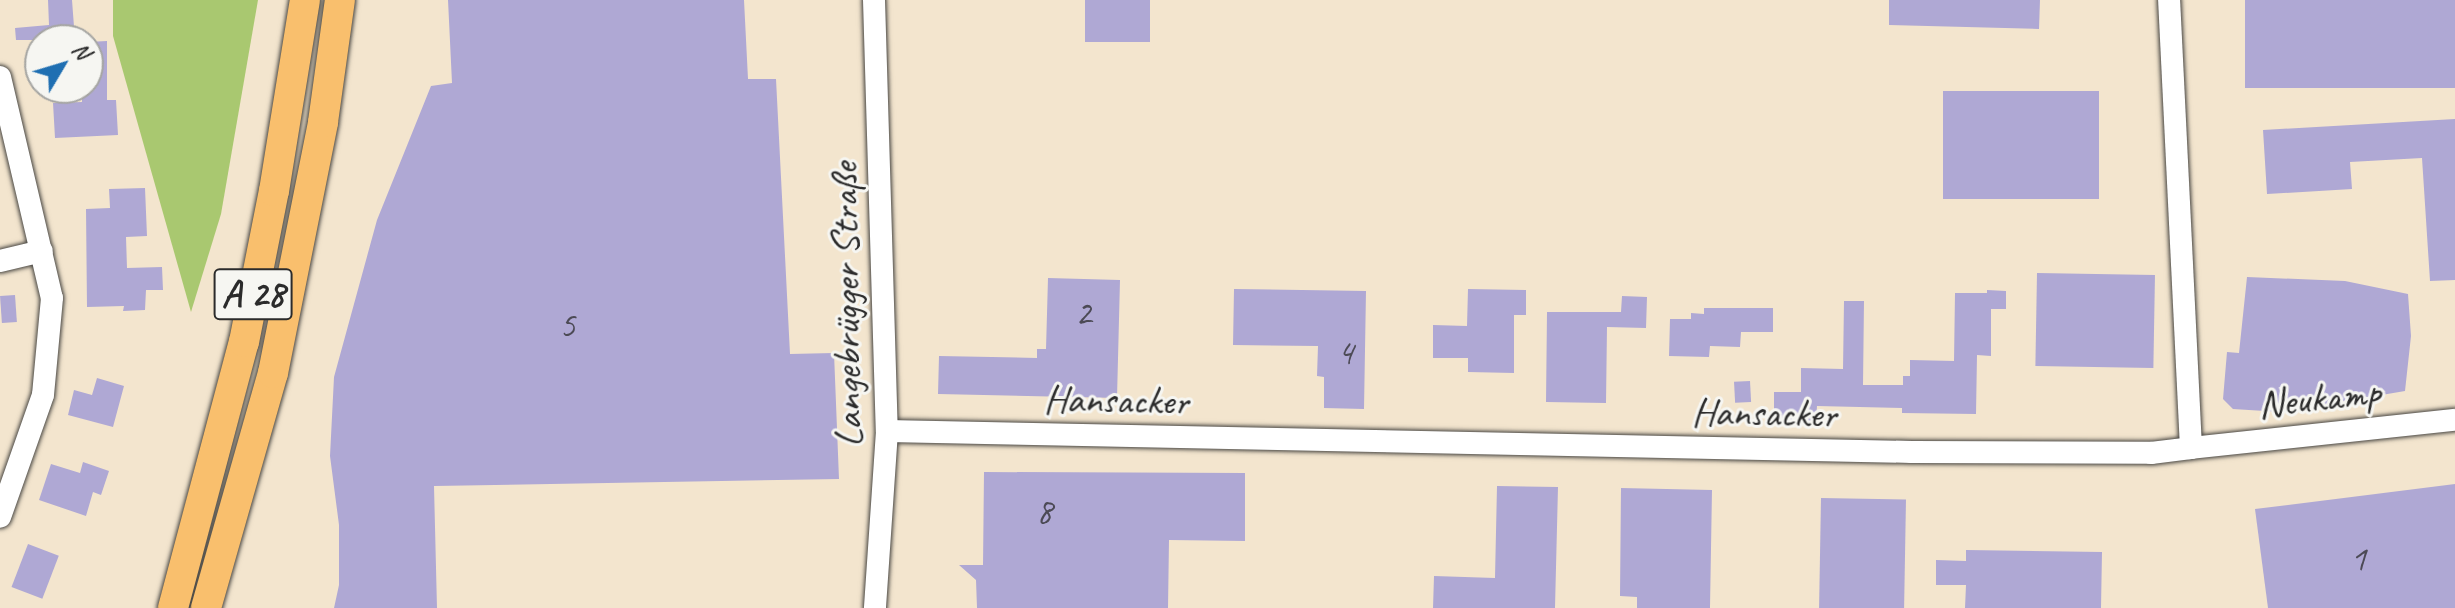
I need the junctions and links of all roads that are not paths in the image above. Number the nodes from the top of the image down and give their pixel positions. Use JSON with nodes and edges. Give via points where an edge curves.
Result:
{"nodes":[{"id":1,"x":305,"y":0,"type":"edge"},
{"id":2,"x":340,"y":0,"type":"edge"},
{"id":3,"x":874,"y":0,"type":"edge"},
{"id":4,"x":2169,"y":0,"type":"edge"},
{"id":5,"x":0,"y":77,"type":"edge"},
{"id":6,"x":42,"y":251,"type":"junction"},
{"id":7,"x":0,"y":261,"type":"edge"},
{"id":8,"x":2455,"y":420,"type":"edge"},
{"id":9,"x":887,"y":431,"type":"junction"},
{"id":10,"x":2191,"y":448,"type":"junction"},
{"id":11,"x":0,"y":517,"type":"edge"},
{"id":12,"x":173,"y":608,"type":"edge"},
{"id":13,"x":206,"y":608,"type":"edge"},
{"id":14,"x":875,"y":608,"type":"edge"}],
"edges":[{"from":1,"to":12,"type":"highway","number":"A 28","via":[[244,342]]},
{"from":2,"to":13,"type":"highway","number":"A 28","via":[[323,122],[276,357]]},
{"from":3,"to":9,"type":"street","name":"Langebrügger Straße"},
{"from":4,"to":10,"type":"street"},
{"from":5,"to":6,"type":"street"},
{"from":6,"to":7,"type":"street"},
{"from":6,"to":11,"type":"street","via":[[52,298],[43,395]]},
{"from":8,"to":10,"type":"street","name":"Neukamp"},
{"from":9,"to":10,"type":"street","name":"Hansacker","via":[[1912,452],[2151,453]]},
{"from":9,"to":14,"type":"street","name":"Langebrügger Straße"}]}
